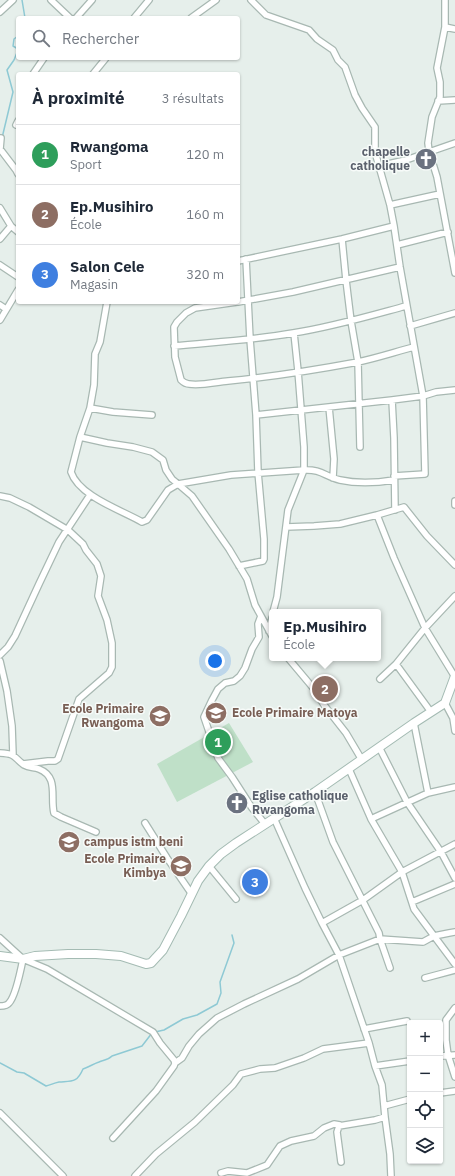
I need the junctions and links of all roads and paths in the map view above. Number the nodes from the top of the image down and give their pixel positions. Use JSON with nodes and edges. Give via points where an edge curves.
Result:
{"nodes":[{"id":1,"x":13,"y":0,"type":"edge"},
{"id":2,"x":51,"y":0,"type":"edge"},
{"id":3,"x":92,"y":0,"type":"edge"},
{"id":4,"x":149,"y":0,"type":"edge"},
{"id":5,"x":216,"y":0,"type":"edge"},
{"id":6,"x":251,"y":0,"type":"edge"},
{"id":7,"x":445,"y":0,"type":"edge"},
{"id":8,"x":0,"y":12,"type":"edge"},
{"id":9,"x":68,"y":16,"type":"edge"},
{"id":10,"x":78,"y":16,"type":"edge"},
{"id":11,"x":136,"y":16,"type":"edge"},
{"id":12,"x":194,"y":16,"type":"edge"},
{"id":13,"x":445,"y":27,"type":"junction"},
{"id":14,"x":455,"y":29,"type":"edge"},
{"id":15,"x":43,"y":60,"type":"edge"},
{"id":16,"x":104,"y":60,"type":"edge"},
{"id":17,"x":34,"y":72,"type":"edge"},
{"id":18,"x":95,"y":72,"type":"edge"},
{"id":19,"x":455,"y":100,"type":"edge"},
{"id":20,"x":438,"y":101,"type":"junction"},
{"id":21,"x":0,"y":138,"type":"edge"},
{"id":22,"x":455,"y":143,"type":"edge"},
{"id":23,"x":429,"y":152,"type":"junction"},
{"id":24,"x":379,"y":166,"type":"junction"},
{"id":25,"x":16,"y":170,"type":"edge"},
{"id":26,"x":440,"y":194,"type":"junction"},
{"id":27,"x":390,"y":205,"type":"junction"},
{"id":28,"x":0,"y":208,"type":"edge"},
{"id":29,"x":11,"y":226,"type":"junction"},
{"id":30,"x":394,"y":226,"type":"junction"},
{"id":31,"x":16,"y":230,"type":"edge"},
{"id":32,"x":448,"y":232,"type":"junction"},
{"id":33,"x":0,"y":239,"type":"edge"},
{"id":34,"x":342,"y":239,"type":"junction"},
{"id":35,"x":397,"y":245,"type":"junction"},
{"id":36,"x":246,"y":259,"type":"junction"},
{"id":37,"x":240,"y":260,"type":"edge"},
{"id":38,"x":0,"y":265,"type":"edge"},
{"id":39,"x":400,"y":267,"type":"junction"},
{"id":40,"x":455,"y":273,"type":"edge"},
{"id":41,"x":16,"y":277,"type":"edge"},
{"id":42,"x":346,"y":280,"type":"junction"},
{"id":43,"x":16,"y":293,"type":"edge"},
{"id":44,"x":248,"y":301,"type":"junction"},
{"id":45,"x":240,"y":302,"type":"edge"},
{"id":46,"x":107,"y":304,"type":"edge"},
{"id":47,"x":223,"y":304,"type":"edge"},
{"id":48,"x":0,"y":305,"type":"edge"},
{"id":49,"x":406,"y":306,"type":"junction"},
{"id":50,"x":6,"y":309,"type":"junction"},
{"id":51,"x":455,"y":313,"type":"edge"},
{"id":52,"x":0,"y":320,"type":"edge"},
{"id":53,"x":351,"y":321,"type":"junction"},
{"id":54,"x":410,"y":326,"type":"junction"},
{"id":55,"x":294,"y":333,"type":"junction"},
{"id":56,"x":250,"y":339,"type":"junction"},
{"id":57,"x":174,"y":346,"type":"junction"},
{"id":58,"x":414,"y":347,"type":"junction"},
{"id":59,"x":358,"y":362,"type":"junction"},
{"id":60,"x":298,"y":371,"type":"junction"},
{"id":61,"x":253,"y":378,"type":"junction"},
{"id":62,"x":455,"y":390,"type":"edge"},
{"id":63,"x":423,"y":396,"type":"junction"},
{"id":64,"x":392,"y":400,"type":"junction"},
{"id":65,"x":359,"y":403,"type":"junction"},
{"id":66,"x":329,"y":407,"type":"junction"},
{"id":67,"x":90,"y":408,"type":"junction"},
{"id":68,"x":301,"y":410,"type":"junction"},
{"id":69,"x":152,"y":415,"type":"dead end"},
{"id":70,"x":256,"y":415,"type":"junction"},
{"id":71,"x":80,"y":437,"type":"junction"},
{"id":72,"x":360,"y":447,"type":"dead end"},
{"id":73,"x":304,"y":470,"type":"junction"},
{"id":74,"x":258,"y":472,"type":"junction"},
{"id":75,"x":333,"y":478,"type":"junction"},
{"id":76,"x":394,"y":478,"type":"junction"},
{"id":77,"x":178,"y":484,"type":"junction"},
{"id":78,"x":90,"y":495,"type":"junction"},
{"id":79,"x":0,"y":496,"type":"edge"},
{"id":80,"x":455,"y":501,"type":"edge"},
{"id":81,"x":455,"y":505,"type":"edge"},
{"id":82,"x":394,"y":510,"type":"junction"},
{"id":83,"x":377,"y":515,"type":"junction"},
{"id":84,"x":286,"y":527,"type":"junction"},
{"id":85,"x":68,"y":530,"type":"junction"},
{"id":86,"x":455,"y":565,"type":"edge"},
{"id":87,"x":239,"y":566,"type":"junction"},
{"id":88,"x":455,"y":596,"type":"edge"},
{"id":89,"x":275,"y":609,"type":"edge"},
{"id":90,"x":261,"y":616,"type":"junction"},
{"id":91,"x":425,"y":628,"type":"junction"},
{"id":92,"x":269,"y":630,"type":"edge"},
{"id":93,"x":0,"y":655,"type":"edge"},
{"id":94,"x":0,"y":661,"type":"edge"},
{"id":95,"x":291,"y":661,"type":"edge"},
{"id":96,"x":396,"y":664,"type":"junction"},
{"id":97,"x":455,"y":676,"type":"edge"},
{"id":98,"x":380,"y":679,"type":"dead end"},
{"id":99,"x":445,"y":703,"type":"junction"},
{"id":100,"x":431,"y":712,"type":"junction"},
{"id":101,"x":414,"y":723,"type":"junction"},
{"id":102,"x":455,"y":731,"type":"edge"},
{"id":103,"x":379,"y":747,"type":"junction"},
{"id":104,"x":0,"y":753,"type":"edge"},
{"id":105,"x":13,"y":755,"type":"junction"},
{"id":106,"x":362,"y":760,"type":"junction"},
{"id":107,"x":23,"y":764,"type":"junction"},
{"id":108,"x":349,"y":769,"type":"junction"},
{"id":109,"x":455,"y":787,"type":"edge"},
{"id":110,"x":315,"y":792,"type":"junction"},
{"id":111,"x":428,"y":793,"type":"junction"},
{"id":112,"x":407,"y":802,"type":"junction"},
{"id":113,"x":274,"y":818,"type":"junction"},
{"id":114,"x":371,"y":819,"type":"junction"},
{"id":115,"x":145,"y":823,"type":"dead end"},
{"id":116,"x":265,"y":824,"type":"junction"},
{"id":117,"x":96,"y":832,"type":"dead end"},
{"id":118,"x":455,"y":844,"type":"edge"},
{"id":119,"x":441,"y":852,"type":"junction"},
{"id":120,"x":209,"y":866,"type":"junction"},
{"id":121,"x":402,"y":872,"type":"junction"},
{"id":122,"x":455,"y":878,"type":"edge"},
{"id":123,"x":455,"y":884,"type":"edge"},
{"id":124,"x":191,"y":893,"type":"junction"},
{"id":125,"x":236,"y":898,"type":"dead end"},
{"id":126,"x":363,"y":900,"type":"junction"},
{"id":127,"x":412,"y":902,"type":"junction"},
{"id":128,"x":322,"y":923,"type":"junction"},
{"id":129,"x":455,"y":932,"type":"edge"},
{"id":130,"x":434,"y":936,"type":"junction"},
{"id":131,"x":0,"y":938,"type":"edge"},
{"id":132,"x":380,"y":939,"type":"junction"},
{"id":133,"x":340,"y":955,"type":"junction"},
{"id":134,"x":0,"y":956,"type":"edge"},
{"id":135,"x":24,"y":959,"type":"junction"},
{"id":136,"x":455,"y":964,"type":"edge"},
{"id":137,"x":390,"y":968,"type":"dead end"},
{"id":138,"x":455,"y":970,"type":"edge"},
{"id":139,"x":425,"y":978,"type":"dead end"},
{"id":140,"x":0,"y":1006,"type":"edge"},
{"id":141,"x":455,"y":1008,"type":"edge"},
{"id":142,"x":407,"y":1021,"type":"dead end"},
{"id":143,"x":364,"y":1029,"type":"junction"},
{"id":144,"x":369,"y":1043,"type":"junction"},
{"id":145,"x":448,"y":1055,"type":"junction"},
{"id":146,"x":443,"y":1056,"type":"edge"},
{"id":147,"x":455,"y":1056,"type":"edge"},
{"id":148,"x":407,"y":1061,"type":"edge"},
{"id":149,"x":175,"y":1063,"type":"junction"},
{"id":150,"x":375,"y":1066,"type":"junction"},
{"id":151,"x":455,"y":1077,"type":"edge"},
{"id":152,"x":455,"y":1091,"type":"edge"},
{"id":153,"x":443,"y":1093,"type":"edge"},
{"id":154,"x":407,"y":1100,"type":"edge"},
{"id":155,"x":384,"y":1106,"type":"junction"},
{"id":156,"x":0,"y":1113,"type":"edge"},
{"id":157,"x":384,"y":1117,"type":"junction"},
{"id":158,"x":340,"y":1126,"type":"junction"},
{"id":159,"x":113,"y":1138,"type":"dead end"},
{"id":160,"x":341,"y":1162,"type":"dead end"},
{"id":161,"x":221,"y":1173,"type":"dead end"},
{"id":162,"x":247,"y":1175,"type":"edge"},
{"id":163,"x":63,"y":1176,"type":"edge"},
{"id":164,"x":135,"y":1176,"type":"edge"},
{"id":165,"x":391,"y":1176,"type":"edge"}],
"edges":[{"from":1,"to":8,"type":"street"},
{"from":2,"to":9,"type":"street"},
{"from":3,"to":10,"type":"street"},
{"from":4,"to":11,"type":"street"},
{"from":5,"to":12,"type":"street"},
{"from":6,"to":24,"type":"street","via":[[266,15],[309,30],[317,40],[333,50],[345,67],[362,108],[375,127],[375,152]]},
{"from":7,"to":13,"type":"street"},
{"from":13,"to":14,"type":"street"},
{"from":13,"to":20,"type":"street","via":[[437,64],[440,90]]},
{"from":15,"to":17,"type":"street"},
{"from":16,"to":18,"type":"street"},
{"from":19,"to":20,"type":"street"},
{"from":20,"to":23,"type":"street","via":[[430,124]]},
{"from":21,"to":25,"type":"street","via":[[0,149]]},
{"from":22,"to":23,"type":"street"},
{"from":23,"to":24,"type":"street"},
{"from":23,"to":26,"type":"street"},
{"from":24,"to":27,"type":"street"},
{"from":26,"to":27,"type":"street"},
{"from":26,"to":32,"type":"street"},
{"from":27,"to":30,"type":"street"},
{"from":28,"to":29,"type":"street"},
{"from":29,"to":31,"type":"street"},
{"from":29,"to":33,"type":"street"},
{"from":30,"to":34,"type":"street"},
{"from":30,"to":35,"type":"street"},
{"from":32,"to":35,"type":"street"},
{"from":32,"to":40,"type":"street"},
{"from":34,"to":36,"type":"street"},
{"from":34,"to":42,"type":"street"},
{"from":35,"to":39,"type":"street"},
{"from":36,"to":37,"type":"street"},
{"from":36,"to":44,"type":"street"},
{"from":38,"to":41,"type":"street"},
{"from":39,"to":42,"type":"street"},
{"from":39,"to":49,"type":"street"},
{"from":42,"to":44,"type":"street"},
{"from":42,"to":53,"type":"street"},
{"from":43,"to":50,"type":"street"},
{"from":44,"to":45,"type":"street"},
{"from":44,"to":56,"type":"street"},
{"from":46,"to":67,"type":"street","via":[[100,342],[95,354]]},
{"from":47,"to":57,"type":"street","via":[[201,307],[186,313],[174,327]]},
{"from":48,"to":50,"type":"street"},
{"from":49,"to":53,"type":"street"},
{"from":49,"to":54,"type":"street"},
{"from":50,"to":52,"type":"street"},
{"from":51,"to":54,"type":"street"},
{"from":53,"to":55,"type":"street"},
{"from":53,"to":59,"type":"street"},
{"from":54,"to":58,"type":"street"},
{"from":55,"to":56,"type":"street"},
{"from":55,"to":60,"type":"street"},
{"from":56,"to":57,"type":"street"},
{"from":56,"to":61,"type":"street"},
{"from":57,"to":61,"type":"street","via":[[181,380],[187,384]]},
{"from":58,"to":59,"type":"street"},
{"from":58,"to":63,"type":"street"},
{"from":59,"to":60,"type":"street"},
{"from":59,"to":65,"type":"street"},
{"from":60,"to":61,"type":"street"},
{"from":60,"to":68,"type":"street"},
{"from":61,"to":70,"type":"street"},
{"from":62,"to":63,"type":"street"},
{"from":63,"to":64,"type":"street"},
{"from":63,"to":76,"type":"street","via":[[425,474]]},
{"from":64,"to":65,"type":"street"},
{"from":64,"to":76,"type":"street"},
{"from":65,"to":66,"type":"street"},
{"from":65,"to":72,"type":"street"},
{"from":66,"to":68,"type":"street"},
{"from":66,"to":75,"type":"street","via":[[334,459]]},
{"from":67,"to":69,"type":"street"},
{"from":67,"to":71,"type":"street"},
{"from":68,"to":70,"type":"street"},
{"from":68,"to":73,"type":"street"},
{"from":70,"to":74,"type":"street"},
{"from":71,"to":77,"type":"street","via":[[152,452],[163,460],[166,470]]},
{"from":71,"to":78,"type":"street","via":[[71,472],[81,488]]},
{"from":73,"to":74,"type":"street"},
{"from":73,"to":75,"type":"street","via":[[315,470]]},
{"from":73,"to":84,"type":"street","via":[[288,510]]},
{"from":74,"to":77,"type":"street"},
{"from":74,"to":87,"type":"street","via":[[264,559]]},
{"from":75,"to":76,"type":"street","via":[[358,483],[378,483]]},
{"from":76,"to":82,"type":"street"},
{"from":77,"to":78,"type":"street","via":[[168,490],[144,522]]},
{"from":77,"to":87,"type":"street","via":[[192,496]]},
{"from":78,"to":85,"type":"street"},
{"from":79,"to":85,"type":"street","via":[[29,507]]},
{"from":80,"to":81,"type":"street"},
{"from":82,"to":83,"type":"street"},
{"from":82,"to":86,"type":"street","via":[[404,507]]},
{"from":83,"to":84,"type":"street","via":[[340,524]]},
{"from":83,"to":91,"type":"street"},
{"from":84,"to":89,"type":"street"},
{"from":85,"to":93,"type":"street","via":[[51,558],[15,636]]},
{"from":85,"to":107,"type":"street","via":[[83,544],[97,564],[101,576],[98,596],[112,643],[112,667],[109,673],[79,700],[58,759]]},
{"from":87,"to":90,"type":"street","via":[[247,579]]},
{"from":88,"to":91,"type":"street"},
{"from":90,"to":92,"type":"street"},
{"from":90,"to":116,"type":"street","via":[[258,637],[245,668],[234,681],[225,683],[218,690],[204,717],[218,758]]},
{"from":91,"to":96,"type":"street"},
{"from":91,"to":97,"type":"street"},
{"from":94,"to":105,"type":"street","via":[[12,726]]},
{"from":95,"to":106,"type":"street","via":[[346,733]]},
{"from":96,"to":98,"type":"street"},
{"from":96,"to":100,"type":"street"},
{"from":97,"to":99,"type":"street"},
{"from":99,"to":100,"type":"street"},
{"from":99,"to":102,"type":"street"},
{"from":100,"to":101,"type":"street"},
{"from":101,"to":103,"type":"street"},
{"from":101,"to":111,"type":"street"},
{"from":103,"to":106,"type":"street"},
{"from":103,"to":112,"type":"street"},
{"from":104,"to":105,"type":"street"},
{"from":105,"to":107,"type":"street"},
{"from":106,"to":108,"type":"street"},
{"from":107,"to":117,"type":"street","via":[[39,769],[49,776],[53,788],[53,811],[56,814]]},
{"from":108,"to":110,"type":"street"},
{"from":108,"to":114,"type":"street"},
{"from":109,"to":111,"type":"street"},
{"from":110,"to":113,"type":"street"},
{"from":110,"to":126,"type":"street","via":[[333,842]]},
{"from":111,"to":112,"type":"street"},
{"from":112,"to":114,"type":"street"},
{"from":112,"to":119,"type":"street"},
{"from":113,"to":116,"type":"street"},
{"from":113,"to":128,"type":"street"},
{"from":114,"to":121,"type":"street"},
{"from":115,"to":124,"type":"street"},
{"from":116,"to":120,"type":"street","via":[[236,842]]},
{"from":118,"to":119,"type":"street"},
{"from":119,"to":121,"type":"street"},
{"from":119,"to":122,"type":"street"},
{"from":120,"to":124,"type":"street"},
{"from":120,"to":125,"type":"street"},
{"from":121,"to":126,"type":"street"},
{"from":121,"to":127,"type":"street"},
{"from":123,"to":127,"type":"street"},
{"from":124,"to":135,"type":"street","via":[[163,950],[151,963],[146,964],[121,956],[96,954],[35,956]]},
{"from":126,"to":128,"type":"street"},
{"from":126,"to":132,"type":"street"},
{"from":127,"to":130,"type":"street","via":[[414,909]]},
{"from":128,"to":133,"type":"street"},
{"from":129,"to":130,"type":"street"},
{"from":130,"to":132,"type":"street","via":[[423,942]]},
{"from":130,"to":136,"type":"street"},
{"from":131,"to":135,"type":"street"},
{"from":132,"to":133,"type":"street"},
{"from":132,"to":137,"type":"street"},
{"from":133,"to":143,"type":"street"},
{"from":133,"to":149,"type":"street","via":[[217,1018],[199,1034],[182,1058]]},
{"from":134,"to":135,"type":"street"},
{"from":135,"to":140,"type":"street","via":[[10,1003]]},
{"from":135,"to":149,"type":"street","via":[[47,969],[153,1032]]},
{"from":138,"to":139,"type":"street"},
{"from":141,"to":145,"type":"street","via":[[446,1020]]},
{"from":142,"to":143,"type":"street"},
{"from":143,"to":144,"type":"street"},
{"from":144,"to":150,"type":"street"},
{"from":144,"to":164,"type":"street","via":[[323,1049],[275,1068],[241,1074],[195,1122],[156,1154]]},
{"from":145,"to":146,"type":"street"},
{"from":145,"to":147,"type":"street"},
{"from":145,"to":151,"type":"street"},
{"from":148,"to":150,"type":"street"},
{"from":149,"to":159,"type":"street","via":[[142,1108]]},
{"from":150,"to":155,"type":"street","via":[[382,1085]]},
{"from":152,"to":153,"type":"street"},
{"from":154,"to":155,"type":"street"},
{"from":155,"to":157,"type":"street"},
{"from":156,"to":163,"type":"street"},
{"from":157,"to":158,"type":"street"},
{"from":157,"to":165,"type":"street"},
{"from":158,"to":160,"type":"street","via":[[337,1132]]},
{"from":158,"to":162,"type":"street","via":[[334,1124],[314,1136],[280,1146],[267,1165]]},
{"from":161,"to":162,"type":"street","via":[[228,1171]]}]}
